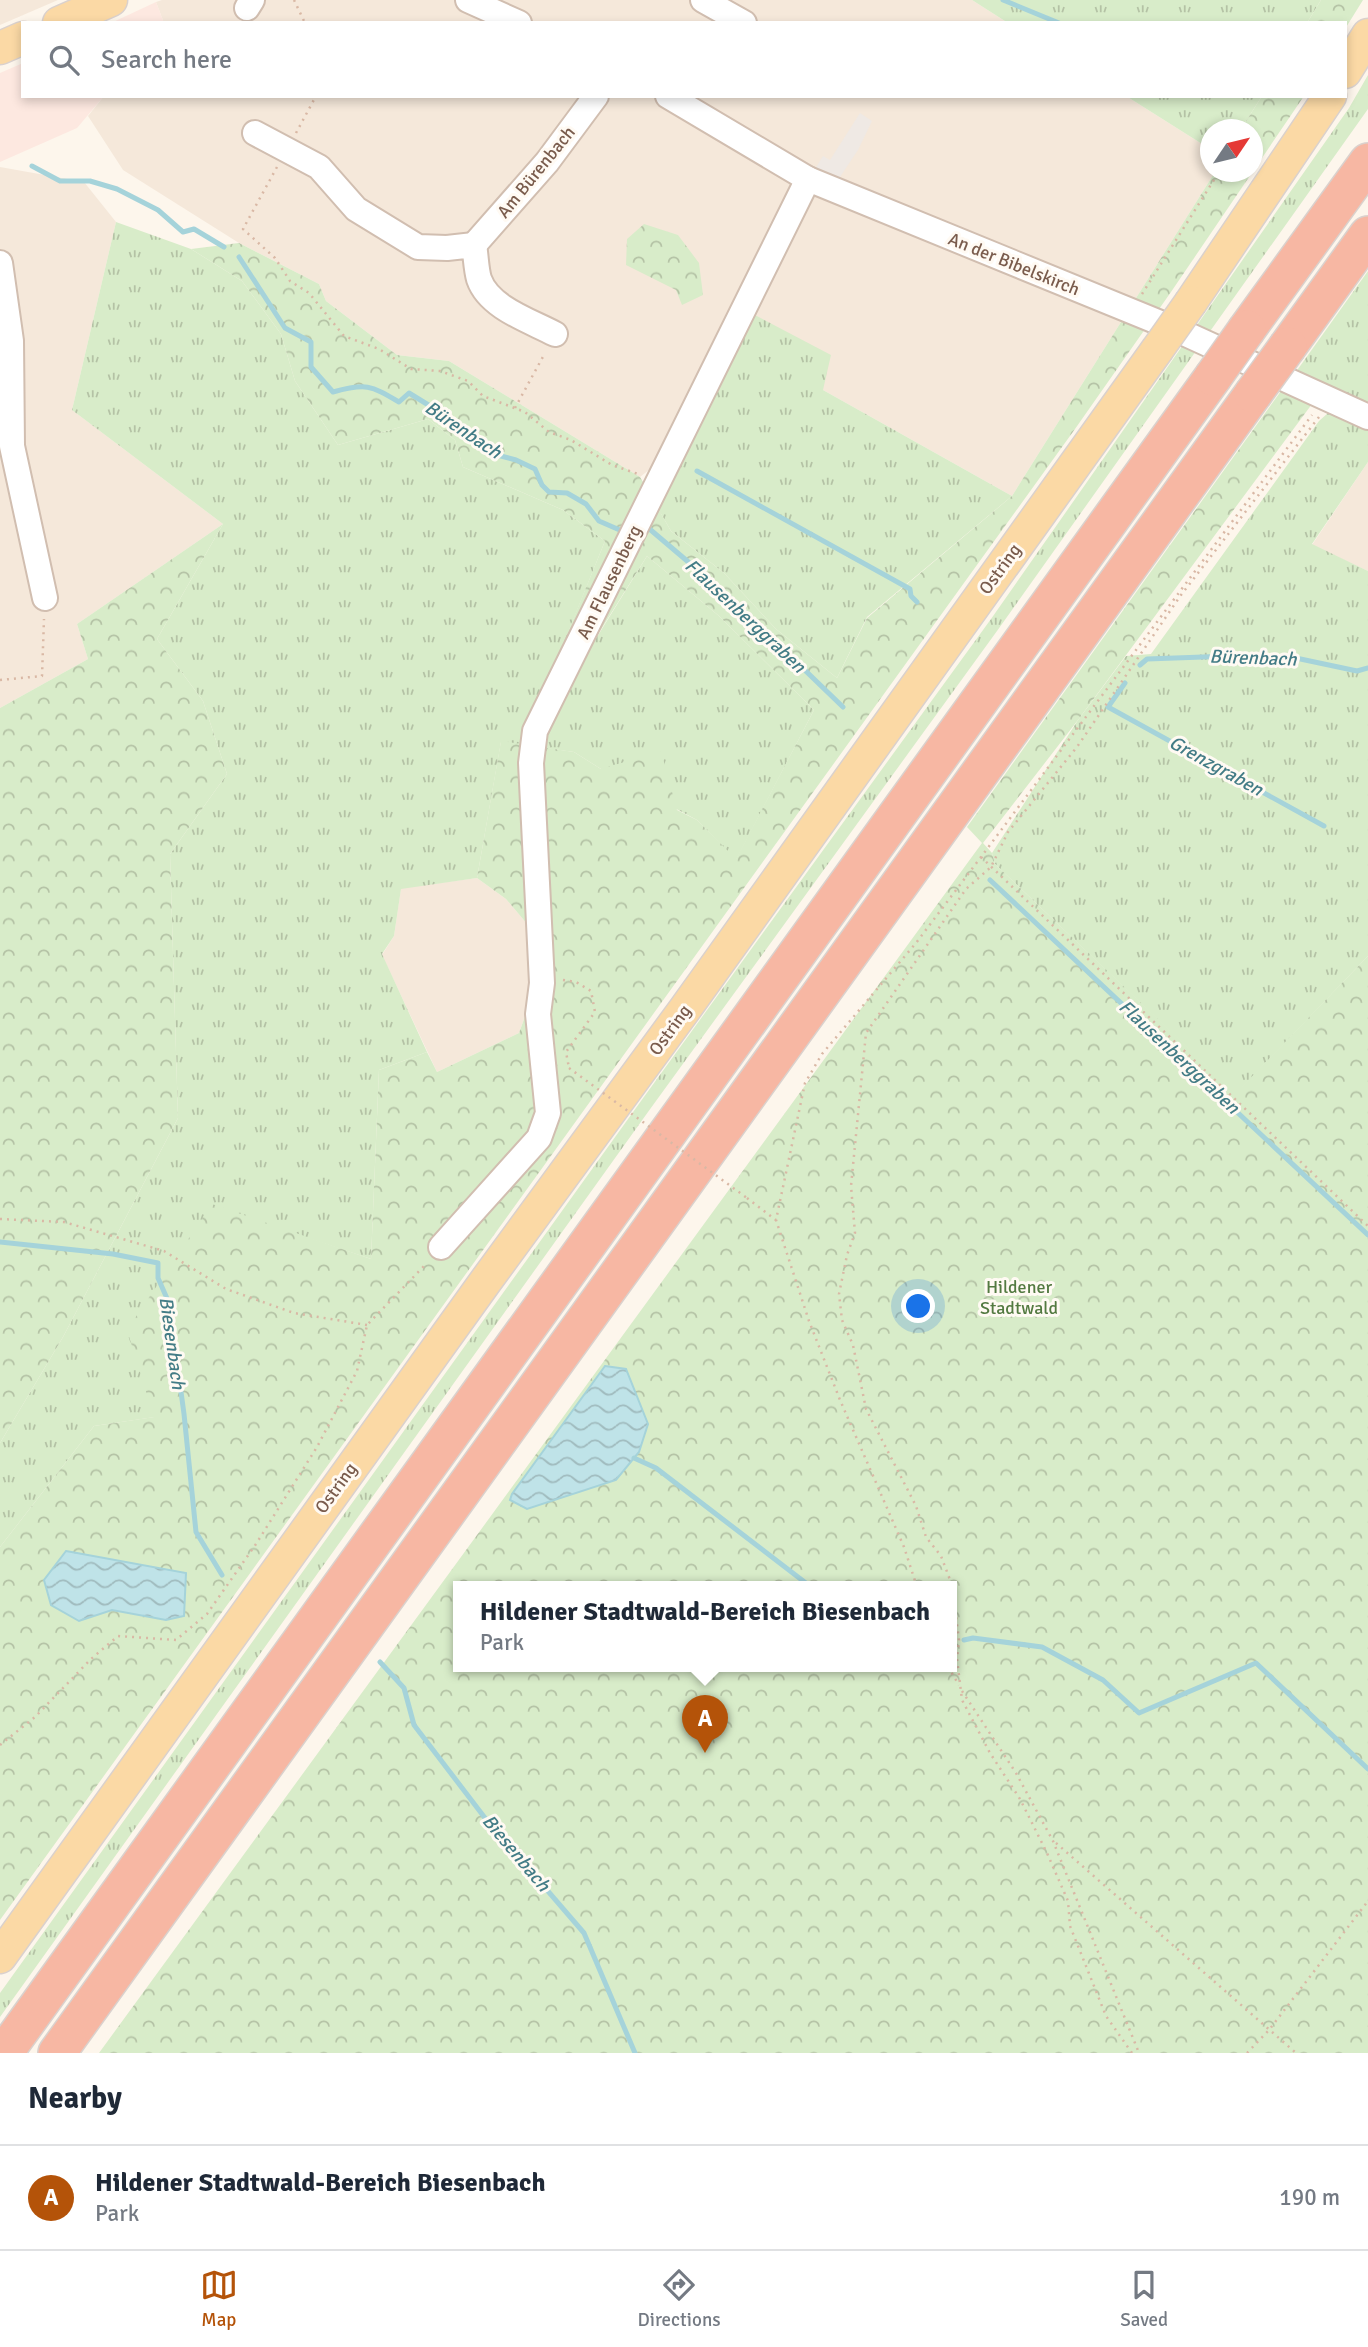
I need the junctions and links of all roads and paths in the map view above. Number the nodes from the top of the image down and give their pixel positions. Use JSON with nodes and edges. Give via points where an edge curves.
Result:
{"nodes":[{"id":1,"x":111,"y":0,"type":"edge"},
{"id":2,"x":294,"y":0,"type":"edge"},
{"id":3,"x":468,"y":0,"type":"edge"},
{"id":4,"x":703,"y":0,"type":"edge"},
{"id":5,"x":64,"y":21,"type":"edge"},
{"id":6,"x":304,"y":21,"type":"edge"},
{"id":7,"x":515,"y":21,"type":"edge"},
{"id":8,"x":740,"y":21,"type":"edge"},
{"id":9,"x":1368,"y":35,"type":"edge"},
{"id":10,"x":21,"y":39,"type":"edge"},
{"id":11,"x":0,"y":48,"type":"edge"},
{"id":12,"x":1347,"y":69,"type":"edge"},
{"id":13,"x":315,"y":98,"type":"edge"},
{"id":14,"x":595,"y":98,"type":"edge"},
{"id":15,"x":671,"y":98,"type":"edge"},
{"id":16,"x":1329,"y":98,"type":"edge"},
{"id":17,"x":255,"y":133,"type":"dead end"},
{"id":18,"x":286,"y":151,"type":"junction"},
{"id":19,"x":1368,"y":162,"type":"edge"},
{"id":20,"x":808,"y":179,"type":"junction"},
{"id":21,"x":1213,"y":182,"type":"edge"},
{"id":22,"x":1368,"y":235,"type":"edge"},
{"id":23,"x":474,"y":245,"type":"junction"},
{"id":24,"x":0,"y":262,"type":"edge"},
{"id":25,"x":1131,"y":311,"type":"junction"},
{"id":26,"x":555,"y":334,"type":"joint"},
{"id":27,"x":1329,"y":400,"type":"junction"},
{"id":28,"x":515,"y":408,"type":"junction"},
{"id":29,"x":1368,"y":417,"type":"edge"},
{"id":30,"x":659,"y":483,"type":"junction"},
{"id":31,"x":45,"y":598,"type":"joint"},
{"id":32,"x":0,"y":680,"type":"edge"},
{"id":33,"x":981,"y":858,"type":"junction"},
{"id":34,"x":991,"y":867,"type":"junction"},
{"id":35,"x":542,"y":983,"type":"junction"},
{"id":36,"x":0,"y":1219,"type":"edge"},
{"id":37,"x":776,"y":1220,"type":"junction"},
{"id":38,"x":1368,"y":1226,"type":"edge"},
{"id":39,"x":441,"y":1247,"type":"joint"},
{"id":40,"x":368,"y":1325,"type":"junction"},
{"id":41,"x":915,"y":1581,"type":"edge"},
{"id":42,"x":951,"y":1581,"type":"edge"},
{"id":43,"x":957,"y":1622,"type":"edge"},
{"id":44,"x":957,"y":1659,"type":"edge"},
{"id":45,"x":957,"y":1659,"type":"edge"},
{"id":46,"x":951,"y":1672,"type":"edge"},
{"id":47,"x":960,"y":1688,"type":"junction"},
{"id":48,"x":0,"y":1745,"type":"edge"},
{"id":49,"x":1053,"y":1841,"type":"junction"},
{"id":50,"x":1368,"y":1901,"type":"edge"},
{"id":51,"x":0,"y":1956,"type":"edge"},
{"id":52,"x":1269,"y":2030,"type":"junction"},
{"id":53,"x":4,"y":2053,"type":"edge"},
{"id":54,"x":57,"y":2053,"type":"edge"},
{"id":55,"x":1132,"y":2053,"type":"edge"},
{"id":56,"x":1139,"y":2053,"type":"edge"},
{"id":57,"x":1247,"y":2053,"type":"edge"},
{"id":58,"x":1296,"y":2053,"type":"edge"}],
"edges":[{"from":1,"to":5,"type":"main road"},
{"from":2,"to":6,"type":"path"},
{"from":3,"to":7,"type":"street"},
{"from":4,"to":8,"type":"street"},
{"from":9,"to":12,"type":"main road"},
{"from":10,"to":11,"type":"main road"},
{"from":13,"to":18,"type":"path"},
{"from":14,"to":23,"type":"street","name":"Am Bürenbach","via":[[547,162]]},
{"from":15,"to":20,"type":"street","name":"An der Bibelskirch"},
{"from":16,"to":51,"type":"main road","name":"Ostring","bridge":true,"via":[[1157,350]]},
{"from":17,"to":18,"type":"street"},
{"from":18,"to":23,"type":"street","via":[[319,167],[356,209],[418,247]]},
{"from":18,"to":28,"type":"path","via":[[243,229],[275,258],[290,281],[309,293],[344,336],[379,349],[411,369],[440,371],[468,381],[484,396]]},
{"from":19,"to":53,"type":"highway","bridge":true},
{"from":20,"to":25,"type":"street","name":"An der Bibelskirch"},
{"from":20,"to":30,"type":"street","name":"Am Flausenberg"},
{"from":21,"to":25,"type":"path"},
{"from":22,"to":54,"type":"highway","bridge":true},
{"from":23,"to":26,"type":"street","via":[[479,280],[490,296]]},
{"from":24,"to":31,"type":"street","via":[[11,341],[12,446]]},
{"from":25,"to":27,"type":"street","name":"An der Bibelskirch"},
{"from":26,"to":28,"type":"path"},
{"from":27,"to":29,"type":"street","name":"An der Bibelskirch"},
{"from":27,"to":33,"type":"path"},
{"from":27,"to":34,"type":"path","via":[[1181,595],[1077,747],[1008,832]]},
{"from":28,"to":30,"type":"path","via":[[612,465]]},
{"from":30,"to":35,"type":"street","name":"Am Flausenberg","via":[[535,731],[531,763]]},
{"from":31,"to":32,"type":"path","via":[[42,676]]},
{"from":33,"to":34,"type":"path"},
{"from":33,"to":37,"type":"path","via":[[822,1054],[805,1083]]},
{"from":34,"to":38,"type":"path"},
{"from":34,"to":42,"type":"path","via":[[966,889],[866,1033],[852,1186],[855,1233],[839,1294],[866,1409]]},
{"from":35,"to":37,"type":"path","bridge":true,"via":[[576,982],[592,991],[595,1012],[566,1052],[569,1068]]},
{"from":35,"to":39,"type":"street","name":"Am Flausenberg","via":[[538,1014],[548,1113],[539,1138]]},
{"from":36,"to":40,"type":"path","via":[[64,1222],[164,1251],[226,1289],[283,1309]]},
{"from":37,"to":41,"type":"path","via":[[840,1401]]},
{"from":39,"to":40,"type":"path"},
{"from":40,"to":48,"type":"path","via":[[356,1371],[317,1447],[207,1614],[176,1640],[118,1636]]},
{"from":43,"to":44,"type":"path"},
{"from":45,"to":47,"type":"path"},
{"from":46,"to":47,"type":"path"},
{"from":47,"to":49,"type":"path","via":[[1016,1773]]},
{"from":47,"to":55,"type":"path","via":[[975,1727],[1020,1800],[1068,1901],[1070,1926],[1106,2016]]},
{"from":49,"to":52,"type":"path"},
{"from":49,"to":56,"type":"path"},
{"from":50,"to":52,"type":"path"},
{"from":52,"to":57,"type":"path"},
{"from":52,"to":58,"type":"path"}]}
